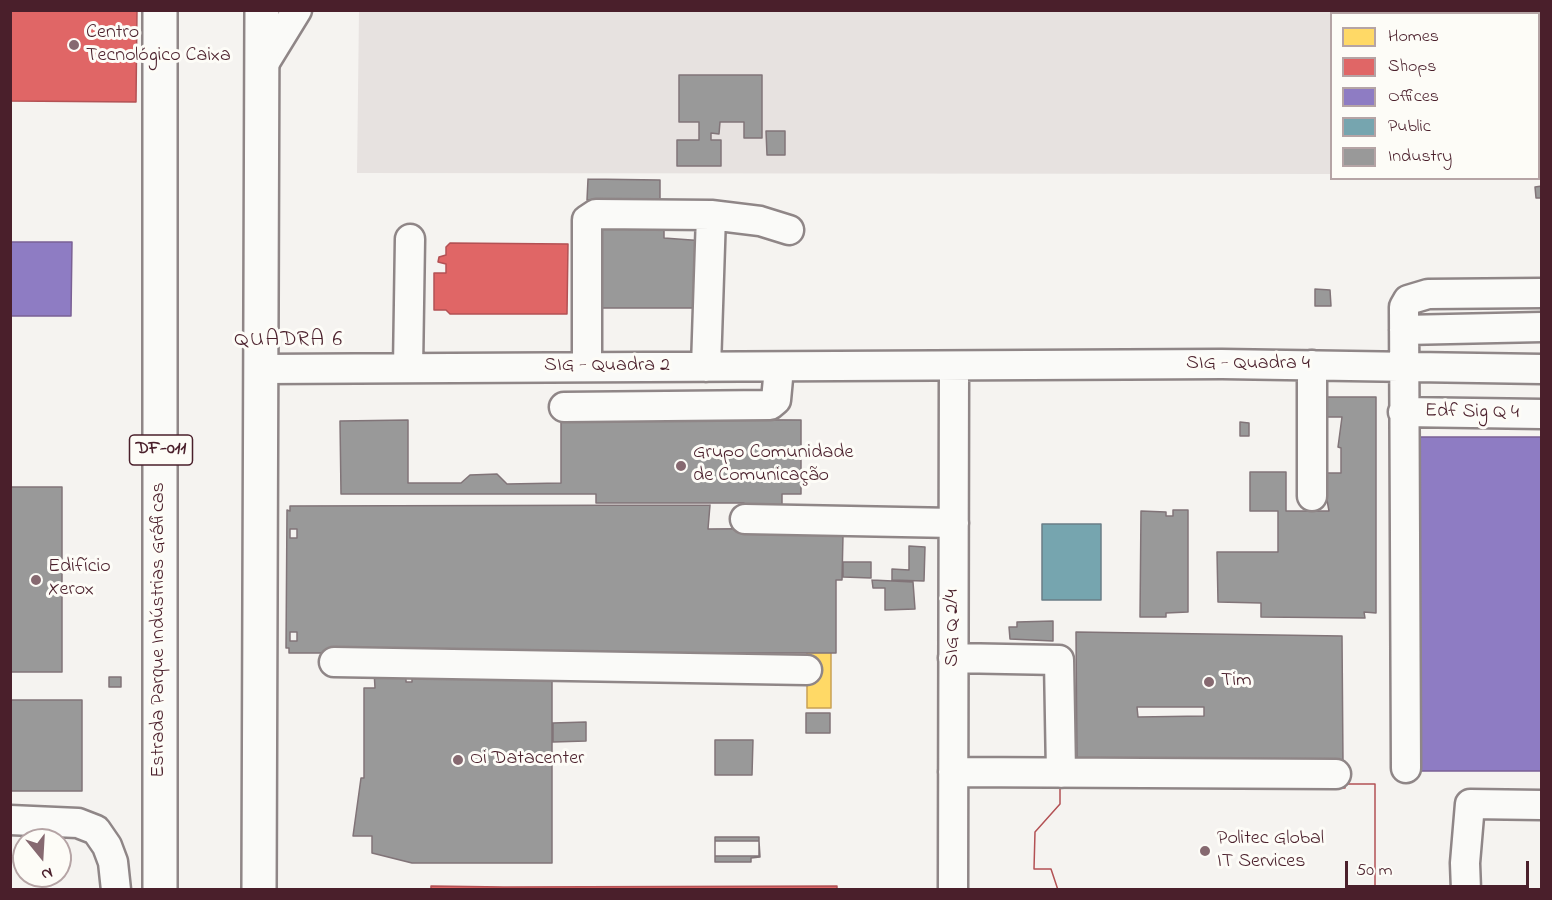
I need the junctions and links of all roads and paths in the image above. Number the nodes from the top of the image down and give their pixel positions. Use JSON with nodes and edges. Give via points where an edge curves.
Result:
{"nodes":[{"id":1,"x":160,"y":10,"type":"edge"},
{"id":2,"x":262,"y":10,"type":"edge"},
{"id":3,"x":297,"y":10,"type":"edge"},
{"id":4,"x":262,"y":68,"type":"junction"},
{"id":5,"x":711,"y":215,"type":"junction"},
{"id":6,"x":789,"y":230,"type":"dead end"},
{"id":7,"x":410,"y":239,"type":"dead end"},
{"id":8,"x":1542,"y":293,"type":"edge"},
{"id":9,"x":1542,"y":327,"type":"edge"},
{"id":10,"x":1404,"y":330,"type":"junction"},
{"id":11,"x":1312,"y":365,"type":"junction"},
{"id":12,"x":1403,"y":366,"type":"junction"},
{"id":13,"x":587,"y":367,"type":"junction"},
{"id":14,"x":706,"y":367,"type":"junction"},
{"id":15,"x":954,"y":367,"type":"junction"},
{"id":16,"x":408,"y":368,"type":"junction"},
{"id":17,"x":779,"y":368,"type":"junction"},
{"id":18,"x":261,"y":369,"type":"junction"},
{"id":19,"x":1542,"y":369,"type":"edge"},
{"id":20,"x":564,"y":407,"type":"dead end"},
{"id":21,"x":1403,"y":412,"type":"junction"},
{"id":22,"x":1542,"y":414,"type":"edge"},
{"id":23,"x":1312,"y":496,"type":"dead end"},
{"id":24,"x":745,"y":519,"type":"dead end"},
{"id":25,"x":954,"y":523,"type":"junction"},
{"id":26,"x":953,"y":658,"type":"junction"},
{"id":27,"x":334,"y":662,"type":"dead end"},
{"id":28,"x":807,"y":670,"type":"dead end"},
{"id":29,"x":1406,"y":768,"type":"dead end"},
{"id":30,"x":953,"y":772,"type":"junction"},
{"id":31,"x":1060,"y":773,"type":"junction"},
{"id":32,"x":1336,"y":774,"type":"dead end"},
{"id":33,"x":1542,"y":805,"type":"edge"},
{"id":34,"x":10,"y":819,"type":"edge"},
{"id":35,"x":116,"y":890,"type":"edge"},
{"id":36,"x":160,"y":890,"type":"edge"},
{"id":37,"x":259,"y":890,"type":"edge"},
{"id":38,"x":953,"y":890,"type":"edge"},
{"id":39,"x":1466,"y":890,"type":"edge"}],
"edges":[{"from":1,"to":36,"type":"main road","name":"Estrada Parque Indústrias Gráficas","number":"DF-011"},
{"from":2,"to":4,"type":"main road"},
{"from":3,"to":4,"type":"street"},
{"from":4,"to":18,"type":"main road"},
{"from":5,"to":6,"type":"street","via":[[760,221]]},
{"from":5,"to":13,"type":"street","via":[[596,214],[587,220]]},
{"from":5,"to":14,"type":"street"},
{"from":7,"to":16,"type":"street"},
{"from":8,"to":10,"type":"street","via":[[1428,294],[1408,300],[1404,307]]},
{"from":9,"to":10,"type":"street"},
{"from":10,"to":12,"type":"street"},
{"from":11,"to":12,"type":"street","name":"SIG - Quadra 4"},
{"from":11,"to":15,"type":"street","name":"SIG - Quadra 4"},
{"from":11,"to":23,"type":"street"},
{"from":12,"to":19,"type":"street","name":"SIG - Quadra 4"},
{"from":12,"to":21,"type":"street"},
{"from":13,"to":14,"type":"street","name":"SIG - Quadra 2"},
{"from":13,"to":16,"type":"street","name":"SIG - Quadra 2"},
{"from":14,"to":17,"type":"street","name":"SIG - Quadra 2"},
{"from":15,"to":17,"type":"street","name":"SIG - Quadra 2"},
{"from":15,"to":25,"type":"street","name":"SIG Q 2/4"},
{"from":16,"to":18,"type":"street","name":"SIG - Quadra 2"},
{"from":17,"to":20,"type":"street","via":[[778,392],[770,405]]},
{"from":18,"to":37,"type":"main road"},
{"from":21,"to":22,"type":"street","name":"Edf Sig Q 4"},
{"from":21,"to":29,"type":"street"},
{"from":24,"to":25,"type":"street"},
{"from":25,"to":26,"type":"street","name":"SIG Q 2/4"},
{"from":26,"to":30,"type":"street","name":"SIG Q 2/4"},
{"from":26,"to":31,"type":"street","via":[[1059,660]]},
{"from":27,"to":28,"type":"street"},
{"from":30,"to":31,"type":"street"},
{"from":30,"to":38,"type":"street","name":"SIG Q 2/4"},
{"from":31,"to":32,"type":"street"},
{"from":33,"to":39,"type":"street","via":[[1470,804]]},
{"from":34,"to":35,"type":"street","via":[[78,823],[96,830],[113,862]]}]}
